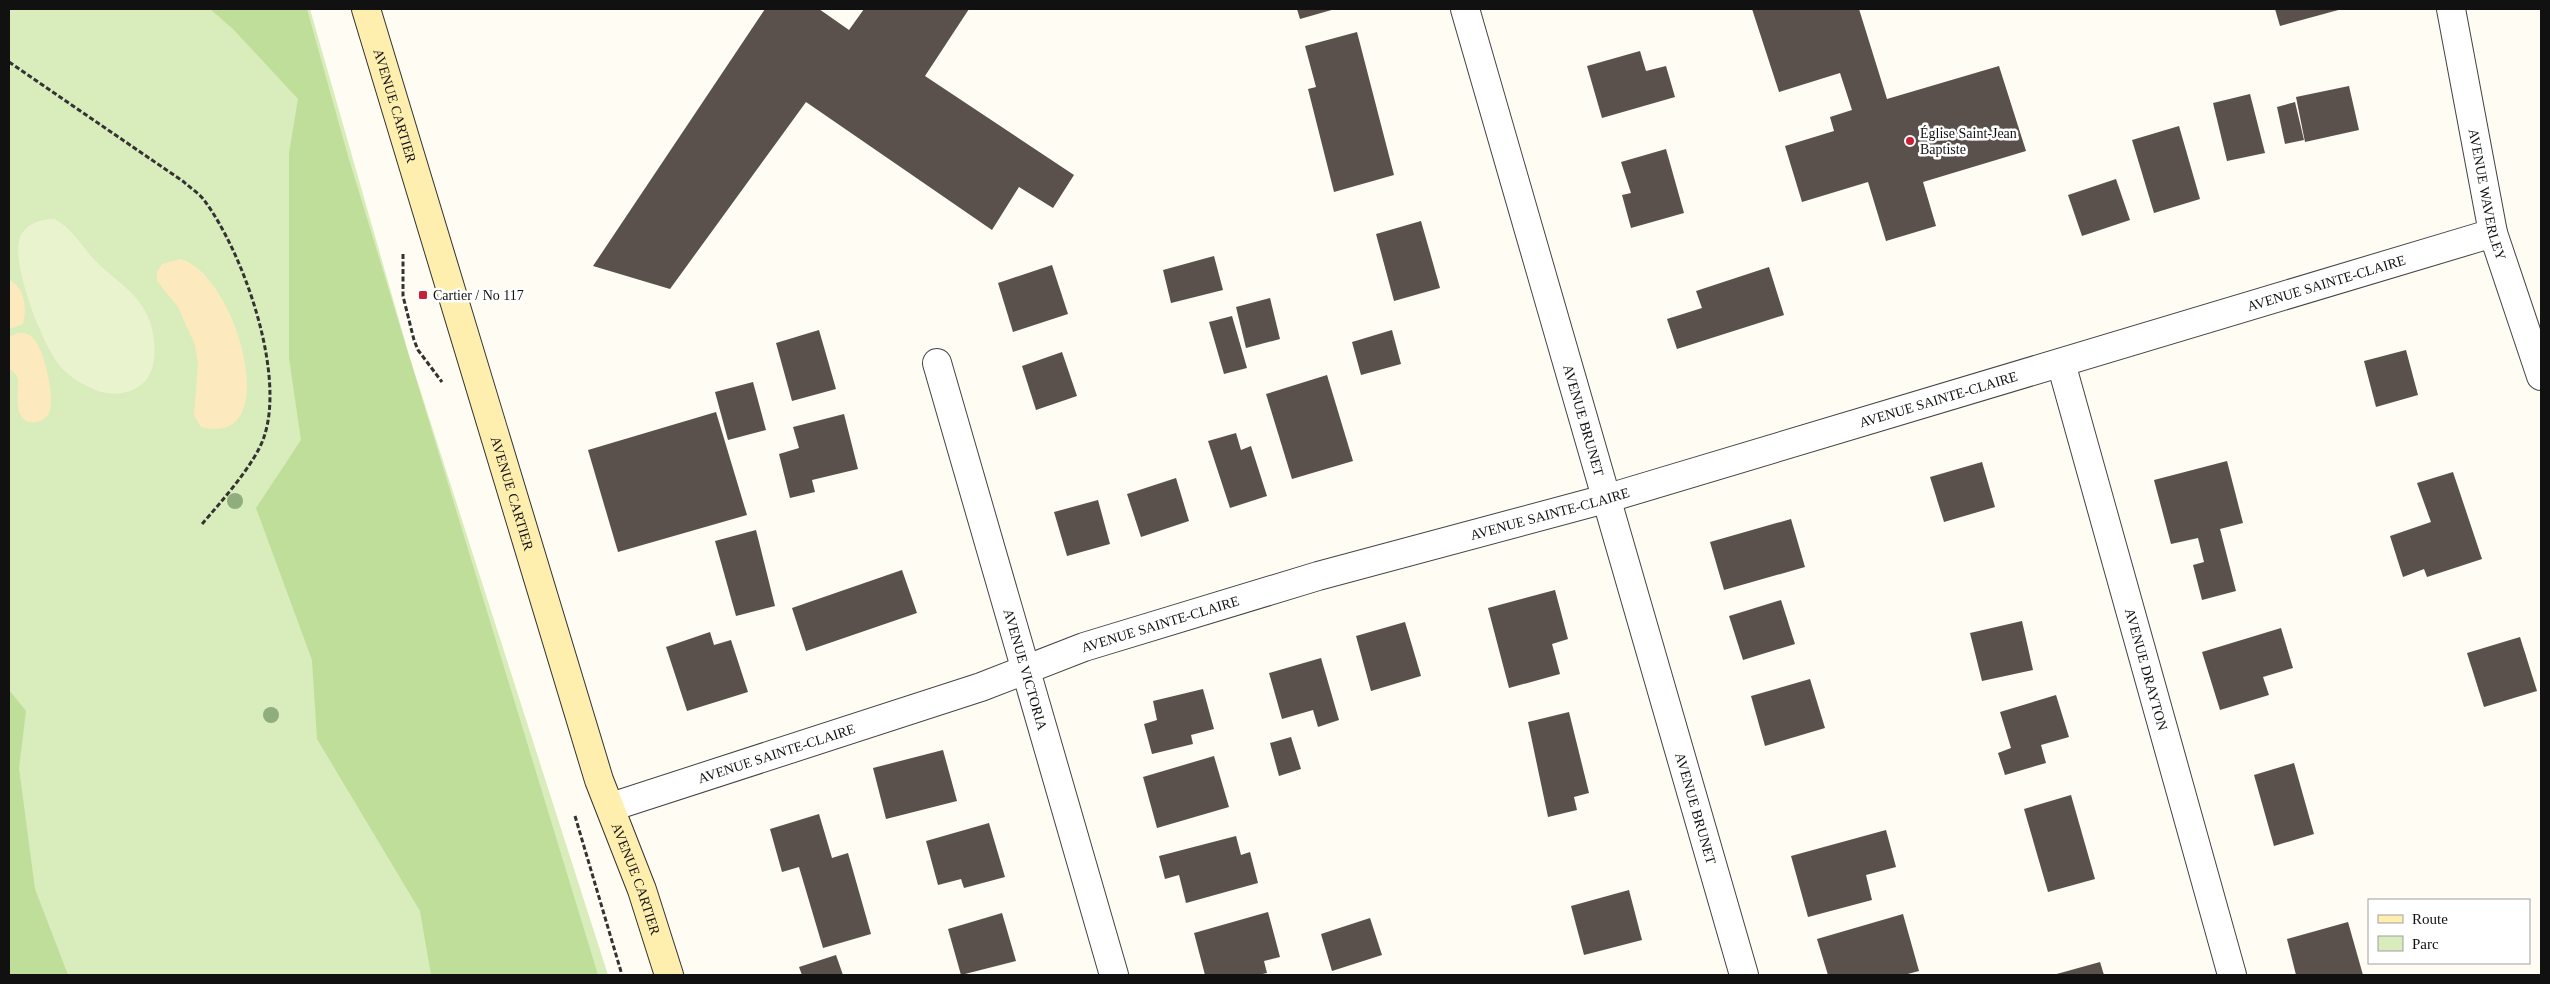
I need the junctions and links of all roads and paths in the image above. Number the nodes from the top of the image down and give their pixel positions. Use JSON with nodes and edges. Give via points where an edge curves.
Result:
{"nodes":[{"id":1,"x":366,"y":9,"type":"edge"},
{"id":2,"x":1465,"y":9,"type":"edge"},
{"id":3,"x":2451,"y":9,"type":"edge"},
{"id":4,"x":9,"y":62,"type":"edge"},
{"id":5,"x":2493,"y":232,"type":"junction"},
{"id":6,"x":937,"y":363,"type":"dead end"},
{"id":7,"x":2061,"y":363,"type":"junction"},
{"id":8,"x":2541,"y":376,"type":"edge"},
{"id":9,"x":1605,"y":499,"type":"junction"},
{"id":10,"x":202,"y":524,"type":"dead end"},
{"id":11,"x":1025,"y":670,"type":"junction"},
{"id":12,"x":611,"y":807,"type":"junction"},
{"id":13,"x":669,"y":975,"type":"edge"},
{"id":14,"x":1114,"y":975,"type":"edge"},
{"id":15,"x":1744,"y":975,"type":"edge"},
{"id":16,"x":2232,"y":975,"type":"edge"}],
"edges":[{"from":1,"to":12,"type":"street","name":"AVENUE CARTIER","via":[[599,780]]},
{"from":2,"to":9,"type":"street","name":"AVENUE BRUNET","via":[[1595,454]]},
{"from":3,"to":5,"type":"street","name":"AVENUE WAVERLEY"},
{"from":4,"to":10,"type":"path","via":[[99,122],[203,198],[234,253],[264,335],[268,417],[264,438],[247,467]]},
{"from":5,"to":7,"type":"street","name":"AVENUE SAINTE-CLAIRE"},
{"from":5,"to":8,"type":"street","name":"AVENUE WAVERLEY"},
{"from":6,"to":11,"type":"street","name":"AVENUE VICTORIA"},
{"from":7,"to":9,"type":"street","name":"AVENUE SAINTE-CLAIRE"},
{"from":7,"to":16,"type":"street","name":"AVENUE DRAYTON"},
{"from":9,"to":11,"type":"street","name":"AVENUE SAINTE-CLAIRE","via":[[1318,576],[1084,647]]},
{"from":9,"to":15,"type":"street","name":"AVENUE BRUNET"},
{"from":11,"to":12,"type":"street","name":"AVENUE SAINTE-CLAIRE"},
{"from":11,"to":14,"type":"street","name":"AVENUE VICTORIA"},
{"from":12,"to":13,"type":"street","name":"AVENUE CARTIER"}]}
